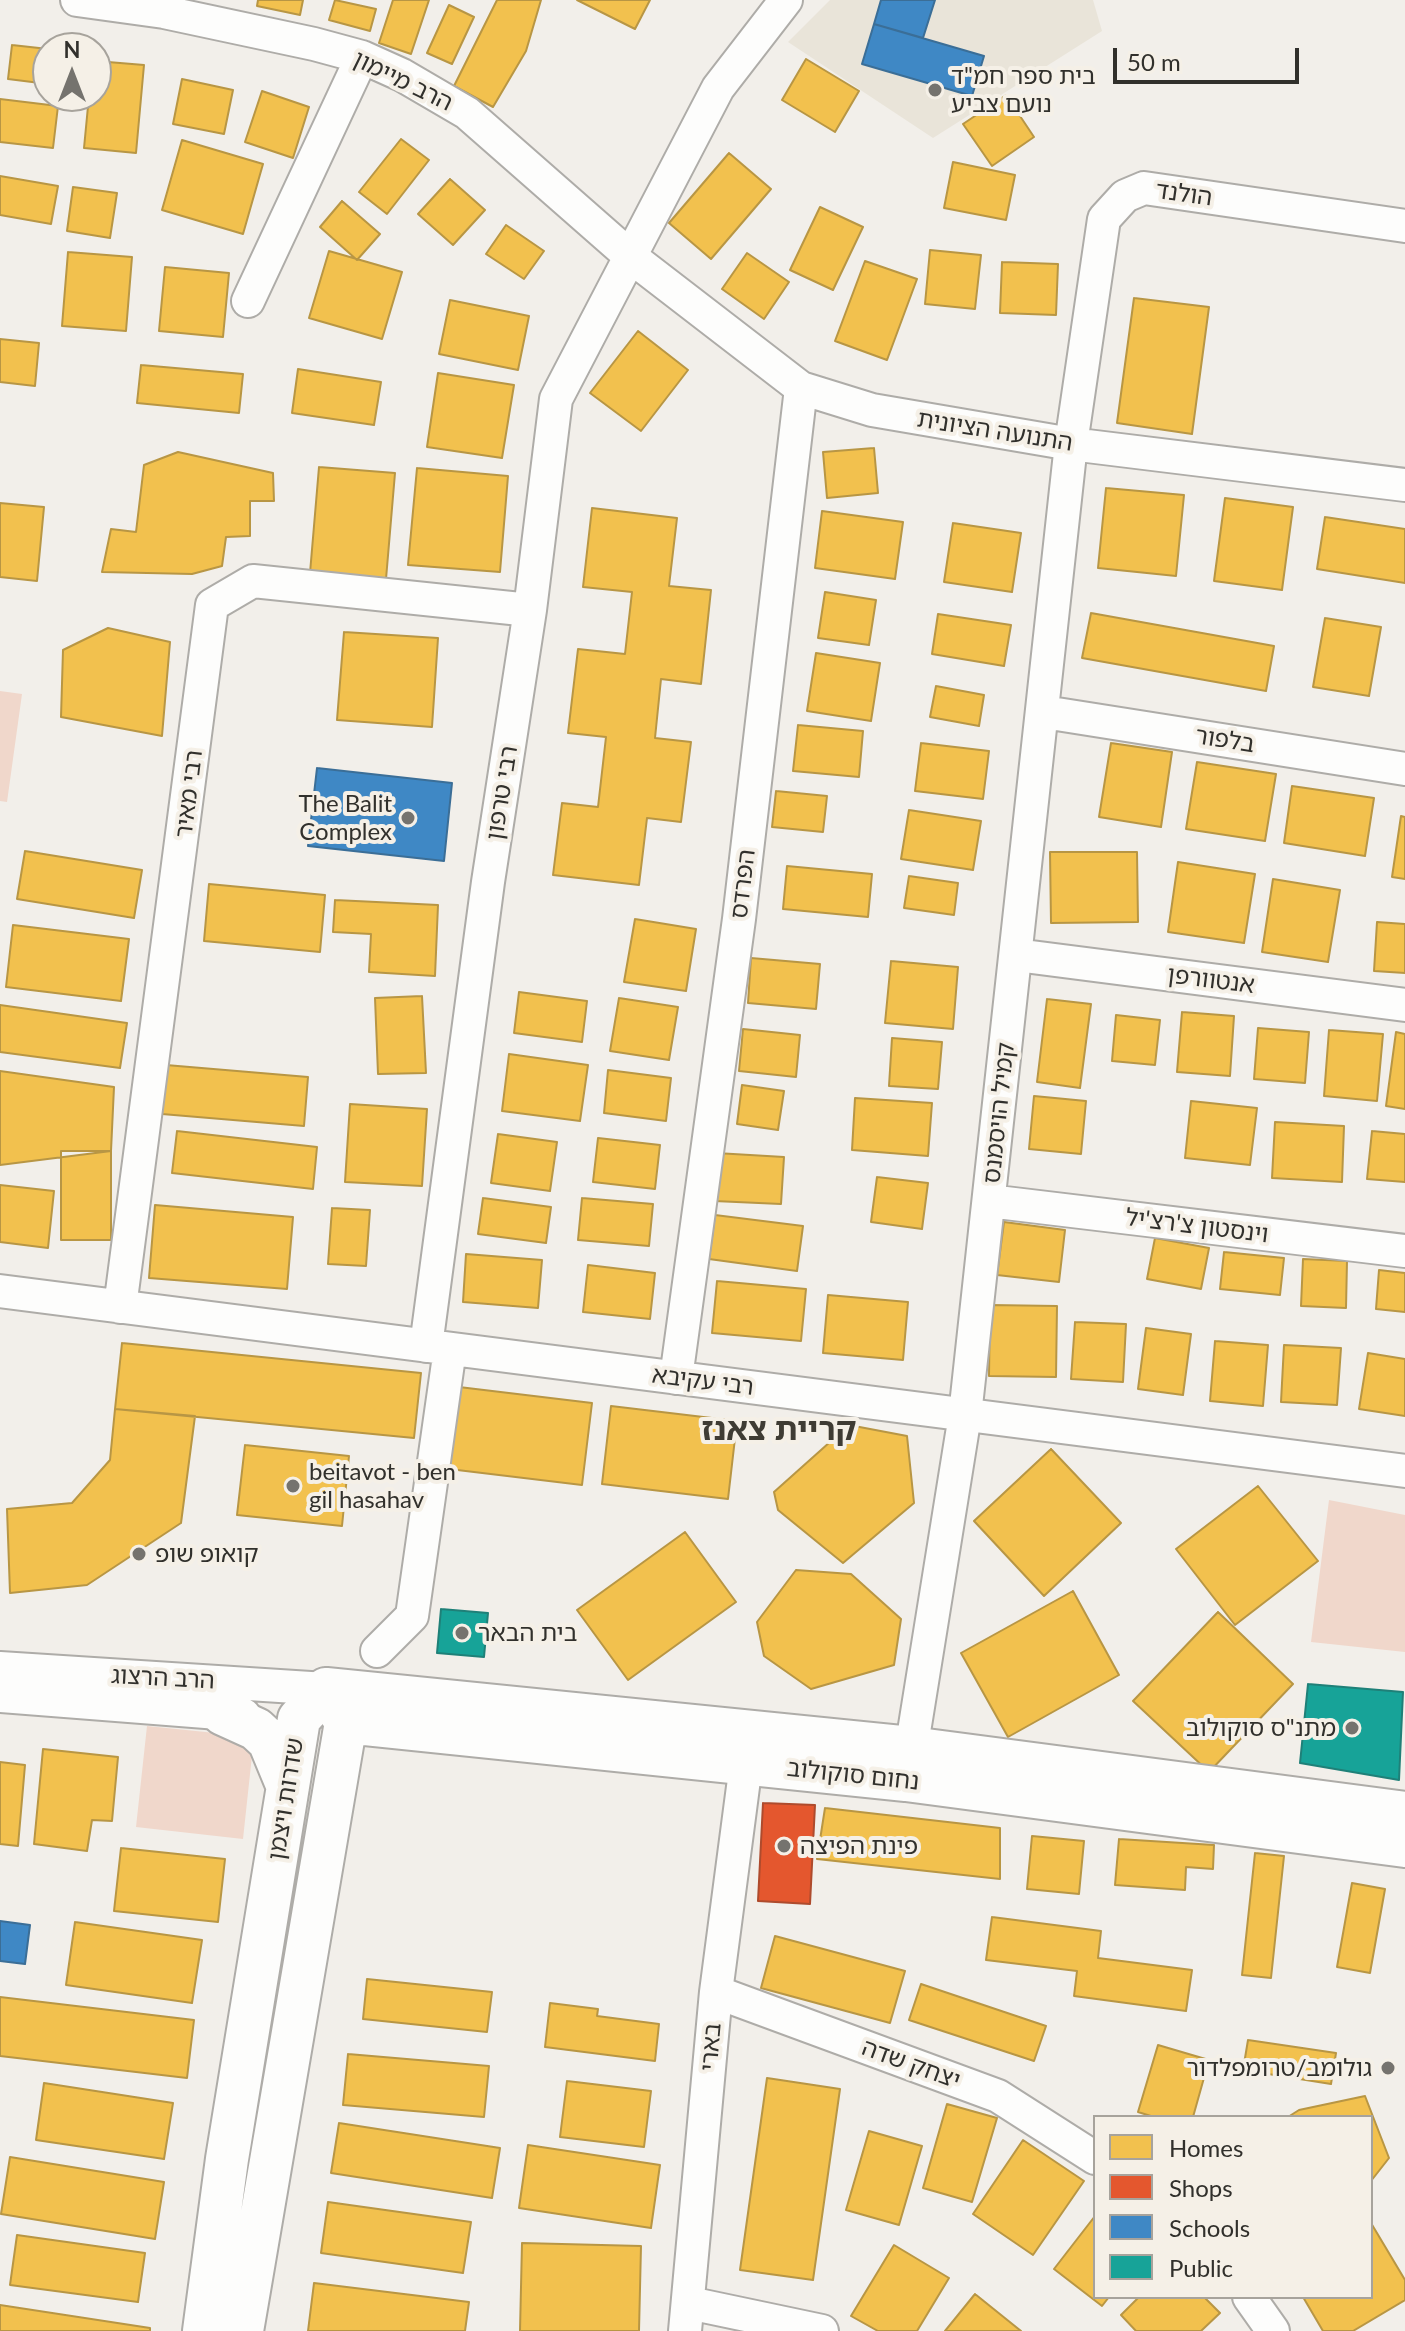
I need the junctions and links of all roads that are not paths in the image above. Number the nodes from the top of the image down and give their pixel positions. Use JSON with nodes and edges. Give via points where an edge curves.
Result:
{"nodes":[{"id":1,"x":77,"y":0,"type":"edge"},
{"id":2,"x":786,"y":0,"type":"edge"},
{"id":3,"x":362,"y":57,"type":"junction"},
{"id":4,"x":1405,"y":226,"type":"edge"},
{"id":5,"x":631,"y":257,"type":"junction"},
{"id":6,"x":248,"y":301,"type":"dead end"},
{"id":7,"x":801,"y":388,"type":"junction"},
{"id":8,"x":1071,"y":444,"type":"junction"},
{"id":9,"x":1405,"y":485,"type":"edge"},
{"id":10,"x":530,"y":610,"type":"junction"},
{"id":11,"x":1044,"y":712,"type":"junction"},
{"id":12,"x":1405,"y":769,"type":"edge"},
{"id":13,"x":1016,"y":955,"type":"junction"},
{"id":14,"x":1405,"y":1005,"type":"edge"},
{"id":15,"x":989,"y":1201,"type":"junction"},
{"id":16,"x":1405,"y":1251,"type":"edge"},
{"id":17,"x":0,"y":1291,"type":"edge"},
{"id":18,"x":120,"y":1307,"type":"junction"},
{"id":19,"x":438,"y":1347,"type":"junction"},
{"id":20,"x":676,"y":1378,"type":"junction"},
{"id":21,"x":965,"y":1415,"type":"junction"},
{"id":22,"x":1405,"y":1471,"type":"edge"},
{"id":23,"x":377,"y":1651,"type":"dead end"},
{"id":24,"x":0,"y":1668,"type":"edge"},
{"id":25,"x":0,"y":1696,"type":"edge"},
{"id":26,"x":324,"y":1710,"type":"junction"},
{"id":27,"x":223,"y":1714,"type":"junction"},
{"id":28,"x":411,"y":1727,"type":"junction"},
{"id":29,"x":746,"y":1764,"type":"junction"},
{"id":30,"x":908,"y":1764,"type":"junction"},
{"id":31,"x":288,"y":1787,"type":"junction"},
{"id":32,"x":334,"y":1801,"type":"junction"},
{"id":33,"x":1405,"y":1813,"type":"edge"},
{"id":34,"x":1405,"y":1846,"type":"edge"},
{"id":35,"x":716,"y":1992,"type":"junction"},
{"id":36,"x":1093,"y":2157,"type":"edge"},
{"id":37,"x":1250,"y":2299,"type":"edge"},
{"id":38,"x":687,"y":2317,"type":"edge"},
{"id":39,"x":819,"y":2329,"type":"edge"},
{"id":40,"x":204,"y":2331,"type":"edge"},
{"id":41,"x":242,"y":2331,"type":"edge"},
{"id":42,"x":1273,"y":2331,"type":"edge"}],
"edges":[{"from":1,"to":3,"type":"street","name":"הרב מיימון","via":[[164,12]]},
{"from":2,"to":5,"type":"street","name":"רבי טרפון","via":[[718,88]]},
{"from":3,"to":5,"type":"street","name":"הרב מיימון","via":[[467,113]]},
{"from":3,"to":6,"type":"street"},
{"from":4,"to":8,"type":"street","name":"הולנד","via":[[1144,188],[1125,196],[1104,219]]},
{"from":5,"to":7,"type":"street","name":"התנועה הציונית"},
{"from":5,"to":10,"type":"street","name":"רבי טרפון","via":[[556,399]]},
{"from":7,"to":8,"type":"street","name":"התנועה הציונית","via":[[872,410]]},
{"from":7,"to":20,"type":"street","name":"הפרדס","via":[[739,919]]},
{"from":8,"to":9,"type":"street","name":"התנועה הציונית"},
{"from":8,"to":11,"type":"street","name":"קמיל הויסמנס"},
{"from":10,"to":18,"type":"street","name":"רבי מאיר","via":[[253,581],[212,605]]},
{"from":10,"to":19,"type":"street","name":"רבי טרפון","via":[[488,882]]},
{"from":11,"to":12,"type":"street","name":"בלפור"},
{"from":11,"to":13,"type":"street","name":"קמיל הויסמנס"},
{"from":13,"to":14,"type":"street","name":"אנטוורפן"},
{"from":13,"to":15,"type":"street","name":"קמיל הויסמנס"},
{"from":15,"to":16,"type":"street","name":"וינסטון צ'רצ'יל"},
{"from":15,"to":21,"type":"street","name":"קמיל הויסמנס"},
{"from":17,"to":18,"type":"street","name":"רבי עקיבא"},
{"from":18,"to":19,"type":"street","name":"רבי עקיבא"},
{"from":19,"to":20,"type":"street","name":"רבי עקיבא"},
{"from":19,"to":23,"type":"street","name":"רבי טרפון","via":[[412,1616]]},
{"from":20,"to":21,"type":"street","name":"רבי עקיבא"},
{"from":21,"to":22,"type":"street","name":"רבי עקיבא"},
{"from":21,"to":30,"type":"street","name":"קמיל הויסמנס"},
{"from":24,"to":26,"type":"street","name":"הרב הרצוג"},
{"from":25,"to":27,"type":"street","name":"הרב הרצוג"},
{"from":26,"to":27,"type":"street","name":"הרב הרצוג"},
{"from":26,"to":28,"type":"main road","name":"נחום סוקולוב"},
{"from":26,"to":30,"type":"main road","name":"נחום סוקולוב"},
{"from":26,"to":31,"type":"main road","name":"שדרות ויצמן"},
{"from":26,"to":32,"type":"main road","name":"שדרות ויצמן"},
{"from":27,"to":31,"type":"main road","via":[[269,1741]]},
{"from":28,"to":29,"type":"main road","name":"נחום סוקולוב"},
{"from":28,"to":32,"type":"main road","via":[[369,1749],[346,1776]]},
{"from":29,"to":30,"type":"main road","name":"נחום סוקולוב"},
{"from":29,"to":35,"type":"street","name":"בארי"},
{"from":30,"to":33,"type":"main road","name":"נחום סוקולוב"},
{"from":30,"to":34,"type":"main road","name":"נחום סוקולוב"},
{"from":31,"to":40,"type":"main road","name":"שדרות ויצמן"},
{"from":32,"to":41,"type":"main road","name":"שדרות ויצמן"},
{"from":35,"to":36,"type":"street","name":"יצחק שדה","via":[[998,2096]]},
{"from":35,"to":38,"type":"street","name":"בארי"},
{"from":37,"to":42,"type":"street"},
{"from":38,"to":39,"type":"street"}]}
